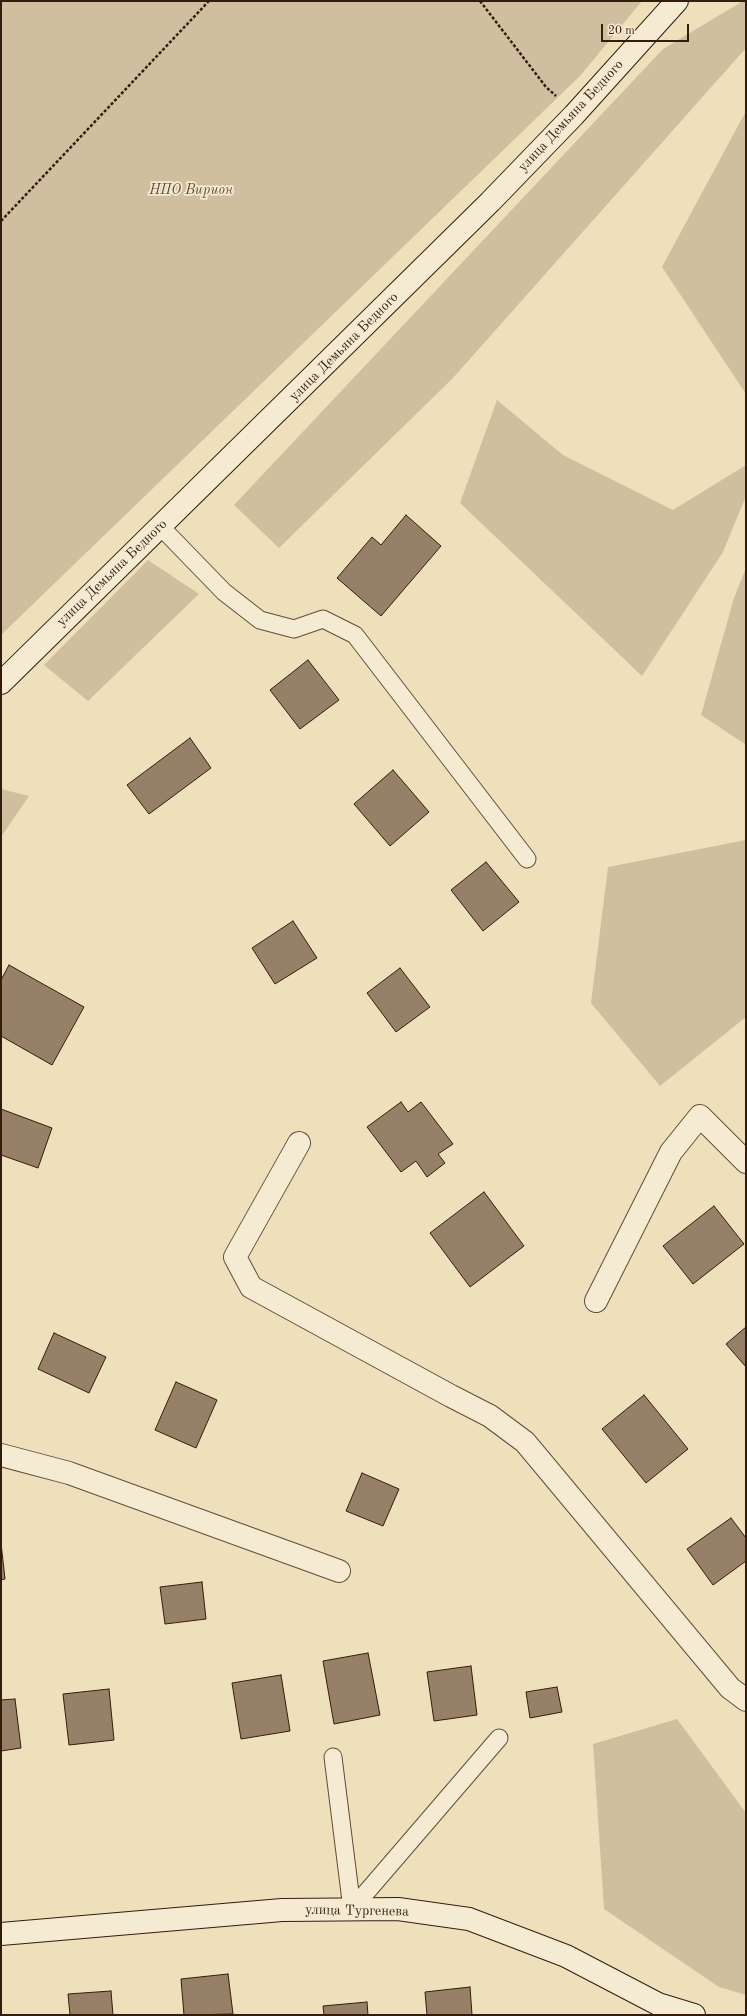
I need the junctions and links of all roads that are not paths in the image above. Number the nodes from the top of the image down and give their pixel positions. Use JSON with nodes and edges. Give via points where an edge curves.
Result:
{"nodes":[{"id":1,"x":677,"y":1,"type":"edge"},
{"id":2,"x":160,"y":526,"type":"junction"},
{"id":3,"x":1,"y":683,"type":"edge"},
{"id":4,"x":527,"y":859,"type":"dead end"},
{"id":5,"x":299,"y":1143,"type":"dead end"},
{"id":6,"x":746,"y":1162,"type":"edge"},
{"id":7,"x":596,"y":1301,"type":"dead end"},
{"id":8,"x":1,"y":1455,"type":"edge"},
{"id":9,"x":339,"y":1571,"type":"dead end"},
{"id":10,"x":746,"y":1700,"type":"edge"},
{"id":11,"x":499,"y":1738,"type":"dead end"},
{"id":12,"x":333,"y":1757,"type":"dead end"},
{"id":13,"x":352,"y":1909,"type":"junction"},
{"id":14,"x":1,"y":1934,"type":"edge"},
{"id":15,"x":694,"y":2015,"type":"edge"}],
"edges":[{"from":1,"to":2,"type":"street","name":"улица Демьяна Бедного","via":[[574,115],[348,343]]},
{"from":2,"to":3,"type":"street","name":"улица Демьяна Бедного"},
{"from":2,"to":4,"type":"lane","via":[[224,592],[260,620],[294,629],[323,619],[356,635]]},
{"from":5,"to":10,"type":"street","via":[[235,1257],[252,1287],[490,1416],[525,1442],[730,1688]]},
{"from":6,"to":7,"type":"street","via":[[700,1116],[671,1152]]},
{"from":8,"to":9,"type":"street","via":[[69,1473]]},
{"from":11,"to":13,"type":"lane"},
{"from":12,"to":13,"type":"lane"},
{"from":13,"to":14,"type":"street","name":"улица Тургенева","via":[[282,1910]]},
{"from":13,"to":15,"type":"street","name":"улица Тургенева","via":[[398,1909],[469,1919],[566,1956],[658,2004]]}]}
